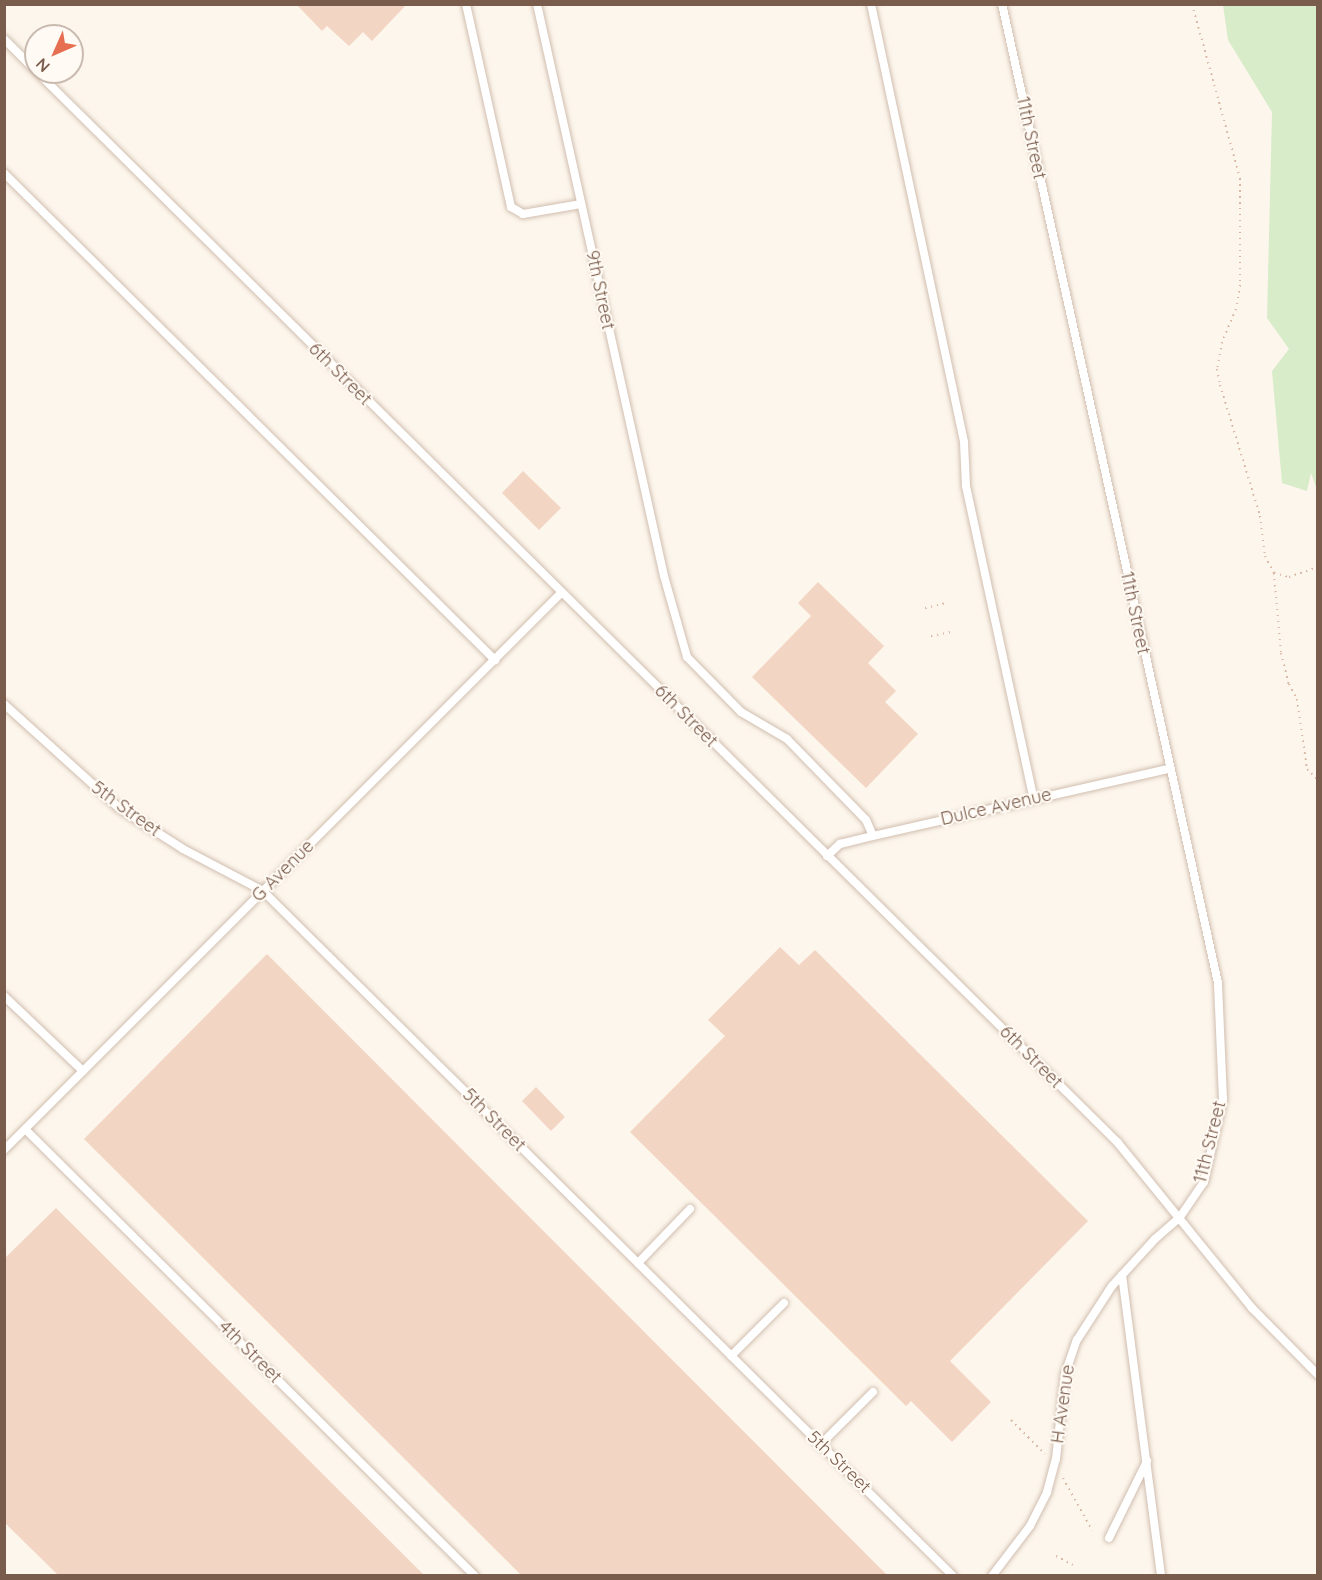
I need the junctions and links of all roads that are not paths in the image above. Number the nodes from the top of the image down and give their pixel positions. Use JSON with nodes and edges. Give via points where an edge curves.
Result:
{"nodes":[{"id":1,"x":466,"y":4,"type":"edge"},
{"id":2,"x":537,"y":4,"type":"edge"},
{"id":3,"x":871,"y":4,"type":"edge"},
{"id":4,"x":1002,"y":4,"type":"edge"},
{"id":5,"x":4,"y":39,"type":"edge"},
{"id":6,"x":24,"y":58,"type":"edge"},
{"id":7,"x":50,"y":84,"type":"edge"},
{"id":8,"x":4,"y":172,"type":"edge"},
{"id":9,"x":581,"y":204,"type":"junction"},
{"id":10,"x":561,"y":593,"type":"junction"},
{"id":11,"x":495,"y":660,"type":"junction"},
{"id":12,"x":4,"y":704,"type":"edge"},
{"id":13,"x":1169,"y":769,"type":"junction"},
{"id":14,"x":1033,"y":797,"type":"junction"},
{"id":15,"x":873,"y":836,"type":"junction"},
{"id":16,"x":827,"y":856,"type":"junction"},
{"id":17,"x":263,"y":891,"type":"junction"},
{"id":18,"x":4,"y":996,"type":"edge"},
{"id":19,"x":83,"y":1071,"type":"junction"},
{"id":20,"x":25,"y":1129,"type":"junction"},
{"id":21,"x":4,"y":1150,"type":"edge"},
{"id":22,"x":690,"y":1209,"type":"dead end"},
{"id":23,"x":1180,"y":1218,"type":"junction"},
{"id":24,"x":638,"y":1263,"type":"junction"},
{"id":25,"x":1122,"y":1275,"type":"junction"},
{"id":26,"x":784,"y":1303,"type":"dead end"},
{"id":27,"x":731,"y":1356,"type":"junction"},
{"id":28,"x":1317,"y":1375,"type":"edge"},
{"id":29,"x":873,"y":1392,"type":"dead end"},
{"id":30,"x":820,"y":1445,"type":"junction"},
{"id":31,"x":1147,"y":1461,"type":"junction"},
{"id":32,"x":1109,"y":1538,"type":"dead end"},
{"id":33,"x":1161,"y":1573,"type":"edge"},
{"id":34,"x":475,"y":1575,"type":"edge"},
{"id":35,"x":953,"y":1575,"type":"edge"},
{"id":36,"x":992,"y":1575,"type":"edge"},
{"id":37,"x":1168,"y":1575,"type":"edge"}],
"edges":[{"from":1,"to":9,"type":"lane","via":[[511,207],[524,214]]},
{"from":2,"to":9,"type":"lane","name":"9th Street"},
{"from":3,"to":14,"type":"lane","via":[[964,442],[966,486]]},
{"from":4,"to":13,"type":"lane","name":"11th Street"},
{"from":5,"to":6,"type":"lane","name":"6th Street"},
{"from":7,"to":10,"type":"lane","name":"6th Street"},
{"from":8,"to":11,"type":"lane"},
{"from":9,"to":15,"type":"lane","name":"9th Street","via":[[664,576],[687,657],[741,712],[787,739],[866,820]]},
{"from":10,"to":11,"type":"lane","name":"G Avenue"},
{"from":10,"to":16,"type":"lane","name":"6th Street"},
{"from":11,"to":17,"type":"lane","name":"G Avenue"},
{"from":12,"to":17,"type":"lane","name":"5th Street","via":[[119,808],[183,849]]},
{"from":13,"to":14,"type":"lane","name":"Dulce Avenue"},
{"from":13,"to":23,"type":"lane","name":"11th Street","via":[[1218,983],[1223,1099],[1204,1182]]},
{"from":14,"to":15,"type":"lane","name":"Dulce Avenue"},
{"from":15,"to":16,"type":"lane","name":"Dulce Avenue","via":[[840,844]]},
{"from":16,"to":23,"type":"lane","name":"6th Street","via":[[1118,1143]]},
{"from":17,"to":19,"type":"lane","name":"G Avenue"},
{"from":17,"to":24,"type":"lane","name":"5th Street"},
{"from":18,"to":19,"type":"lane"},
{"from":19,"to":20,"type":"lane","name":"G Avenue"},
{"from":20,"to":21,"type":"lane","name":"G Avenue"},
{"from":20,"to":34,"type":"lane","name":"4th Street"},
{"from":22,"to":24,"type":"lane"},
{"from":23,"to":25,"type":"lane","name":"H Avenue"},
{"from":23,"to":28,"type":"lane","name":"6th Street","via":[[1252,1308]]},
{"from":24,"to":27,"type":"lane","name":"5th Street"},
{"from":25,"to":31,"type":"lane"},
{"from":25,"to":36,"type":"lane","name":"H Avenue","via":[[1088,1320],[1070,1355],[1056,1459],[1044,1499],[1027,1531]]},
{"from":26,"to":27,"type":"lane"},
{"from":27,"to":30,"type":"lane","name":"5th Street"},
{"from":29,"to":30,"type":"lane"},
{"from":30,"to":35,"type":"lane","name":"5th Street"},
{"from":31,"to":32,"type":"lane"},
{"from":31,"to":33,"type":"lane"},
{"from":33,"to":37,"type":"lane"}]}
